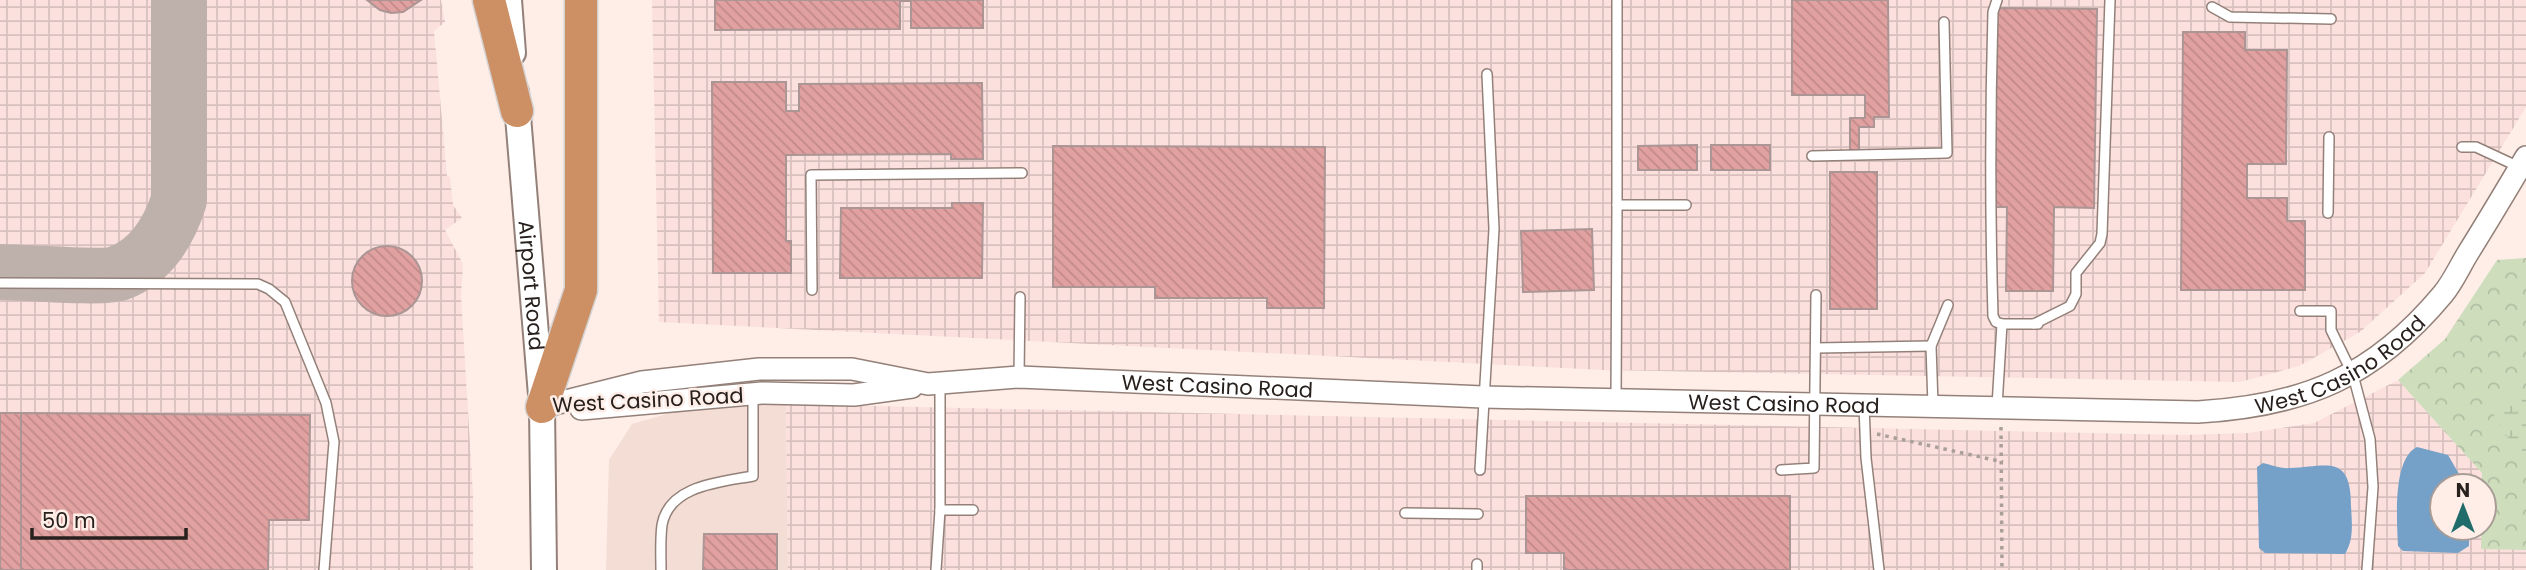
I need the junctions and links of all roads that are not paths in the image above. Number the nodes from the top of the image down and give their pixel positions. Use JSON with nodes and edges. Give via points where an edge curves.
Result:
{"nodes":[{"id":1,"x":489,"y":0,"type":"edge"},
{"id":2,"x":509,"y":0,"type":"edge"},
{"id":3,"x":581,"y":0,"type":"edge"},
{"id":4,"x":1617,"y":0,"type":"edge"},
{"id":5,"x":1997,"y":0,"type":"edge"},
{"id":6,"x":2110,"y":0,"type":"edge"},
{"id":7,"x":2212,"y":7,"type":"dead end"},
{"id":8,"x":2331,"y":19,"type":"dead end"},
{"id":9,"x":1944,"y":22,"type":"dead end"},
{"id":10,"x":1488,"y":74,"type":"dead end"},
{"id":11,"x":517,"y":111,"type":"junction"},
{"id":12,"x":2329,"y":137,"type":"dead end"},
{"id":13,"x":2462,"y":147,"type":"dead end"},
{"id":14,"x":1812,"y":156,"type":"dead end"},
{"id":15,"x":2523,"y":162,"type":"edge"},
{"id":16,"x":1022,"y":173,"type":"dead end"},
{"id":17,"x":1618,"y":205,"type":"junction"},
{"id":18,"x":1686,"y":205,"type":"dead end"},
{"id":19,"x":2328,"y":213,"type":"dead end"},
{"id":20,"x":0,"y":283,"type":"edge"},
{"id":21,"x":812,"y":290,"type":"dead end"},
{"id":22,"x":1816,"y":295,"type":"dead end"},
{"id":23,"x":1020,"y":297,"type":"dead end"},
{"id":24,"x":1948,"y":305,"type":"dead end"},
{"id":25,"x":2300,"y":311,"type":"dead end"},
{"id":26,"x":2002,"y":324,"type":"junction"},
{"id":27,"x":2034,"y":324,"type":"junction"},
{"id":28,"x":2045,"y":324,"type":"dead end"},
{"id":29,"x":1931,"y":346,"type":"junction"},
{"id":30,"x":1816,"y":348,"type":"junction"},
{"id":31,"x":2353,"y":374,"type":"junction"},
{"id":32,"x":1019,"y":377,"type":"junction"},
{"id":33,"x":934,"y":385,"type":"junction"},
{"id":34,"x":753,"y":394,"type":"junction"},
{"id":35,"x":1483,"y":397,"type":"junction"},
{"id":36,"x":1616,"y":400,"type":"junction"},
{"id":37,"x":1816,"y":404,"type":"junction"},
{"id":38,"x":1864,"y":405,"type":"junction"},
{"id":39,"x":542,"y":407,"type":"junction"},
{"id":40,"x":1933,"y":407,"type":"junction"},
{"id":41,"x":1997,"y":408,"type":"junction"},
{"id":42,"x":1480,"y":470,"type":"dead end"},
{"id":43,"x":1781,"y":470,"type":"dead end"},
{"id":44,"x":940,"y":510,"type":"junction"},
{"id":45,"x":974,"y":510,"type":"dead end"},
{"id":46,"x":1405,"y":513,"type":"dead end"},
{"id":47,"x":1478,"y":514,"type":"dead end"},
{"id":48,"x":324,"y":570,"type":"edge"},
{"id":49,"x":544,"y":570,"type":"edge"},
{"id":50,"x":661,"y":570,"type":"edge"},
{"id":51,"x":936,"y":570,"type":"edge"},
{"id":52,"x":1879,"y":570,"type":"edge"},
{"id":53,"x":2367,"y":570,"type":"edge"}],
"edges":[{"from":1,"to":11,"type":"highway"},
{"from":2,"to":11,"type":"main road","name":"Airport Road"},
{"from":3,"to":39,"type":"highway","via":[[581,290]]},
{"from":4,"to":17,"type":"lane"},
{"from":5,"to":26,"type":"lane","via":[[1993,12],[1990,186],[1993,316]]},
{"from":6,"to":27,"type":"lane","via":[[2100,243],[2076,273],[2076,294],[2070,306]]},
{"from":7,"to":8,"type":"lane","via":[[2230,17]]},
{"from":9,"to":14,"type":"lane","via":[[1947,153]]},
{"from":10,"to":35,"type":"lane","via":[[1494,229]]},
{"from":11,"to":39,"type":"main road","name":"Airport Road"},
{"from":12,"to":19,"type":"lane"},
{"from":13,"to":15,"type":"lane"},
{"from":15,"to":31,"type":"street","name":"West Casino Road","via":[[2444,292],[2395,343]]},
{"from":16,"to":21,"type":"lane","via":[[811,174]]},
{"from":17,"to":18,"type":"lane"},
{"from":17,"to":36,"type":"lane"},
{"from":20,"to":48,"type":"lane","via":[[258,284],[285,302],[326,403],[334,442]]},
{"from":22,"to":30,"type":"lane"},
{"from":23,"to":32,"type":"lane"},
{"from":24,"to":29,"type":"lane"},
{"from":25,"to":31,"type":"lane","via":[[2331,311],[2331,330]]},
{"from":26,"to":27,"type":"lane"},
{"from":26,"to":41,"type":"lane"},
{"from":27,"to":28,"type":"lane"},
{"from":29,"to":30,"type":"lane"},
{"from":29,"to":40,"type":"lane"},
{"from":30,"to":37,"type":"lane"},
{"from":31,"to":41,"type":"street","name":"West Casino Road","via":[[2301,397],[2248,409]]},
{"from":31,"to":53,"type":"lane","via":[[2371,451]]},
{"from":32,"to":33,"type":"street","name":"West Casino Road"},
{"from":32,"to":35,"type":"street","name":"West Casino Road"},
{"from":33,"to":34,"type":"street","name":"West Casino Road","via":[[854,395]]},
{"from":33,"to":39,"type":"street","name":"West Casino Road","via":[[852,369],[759,369],[642,382]]},
{"from":33,"to":44,"type":"lane"},
{"from":34,"to":39,"type":"street","name":"West Casino Road","via":[[578,409]]},
{"from":34,"to":50,"type":"lane","via":[[753,475],[700,486],[667,511],[662,525]]},
{"from":35,"to":36,"type":"street","name":"West Casino Road"},
{"from":35,"to":42,"type":"lane"},
{"from":36,"to":37,"type":"street","name":"West Casino Road"},
{"from":37,"to":38,"type":"street","name":"West Casino Road"},
{"from":37,"to":43,"type":"lane","via":[[1814,468]]},
{"from":38,"to":40,"type":"street","name":"West Casino Road"},
{"from":38,"to":52,"type":"lane"},
{"from":39,"to":49,"type":"main road","name":"Airport Road"},
{"from":40,"to":41,"type":"street","name":"West Casino Road"},
{"from":44,"to":45,"type":"lane"},
{"from":44,"to":51,"type":"lane"},
{"from":46,"to":47,"type":"lane"}]}
